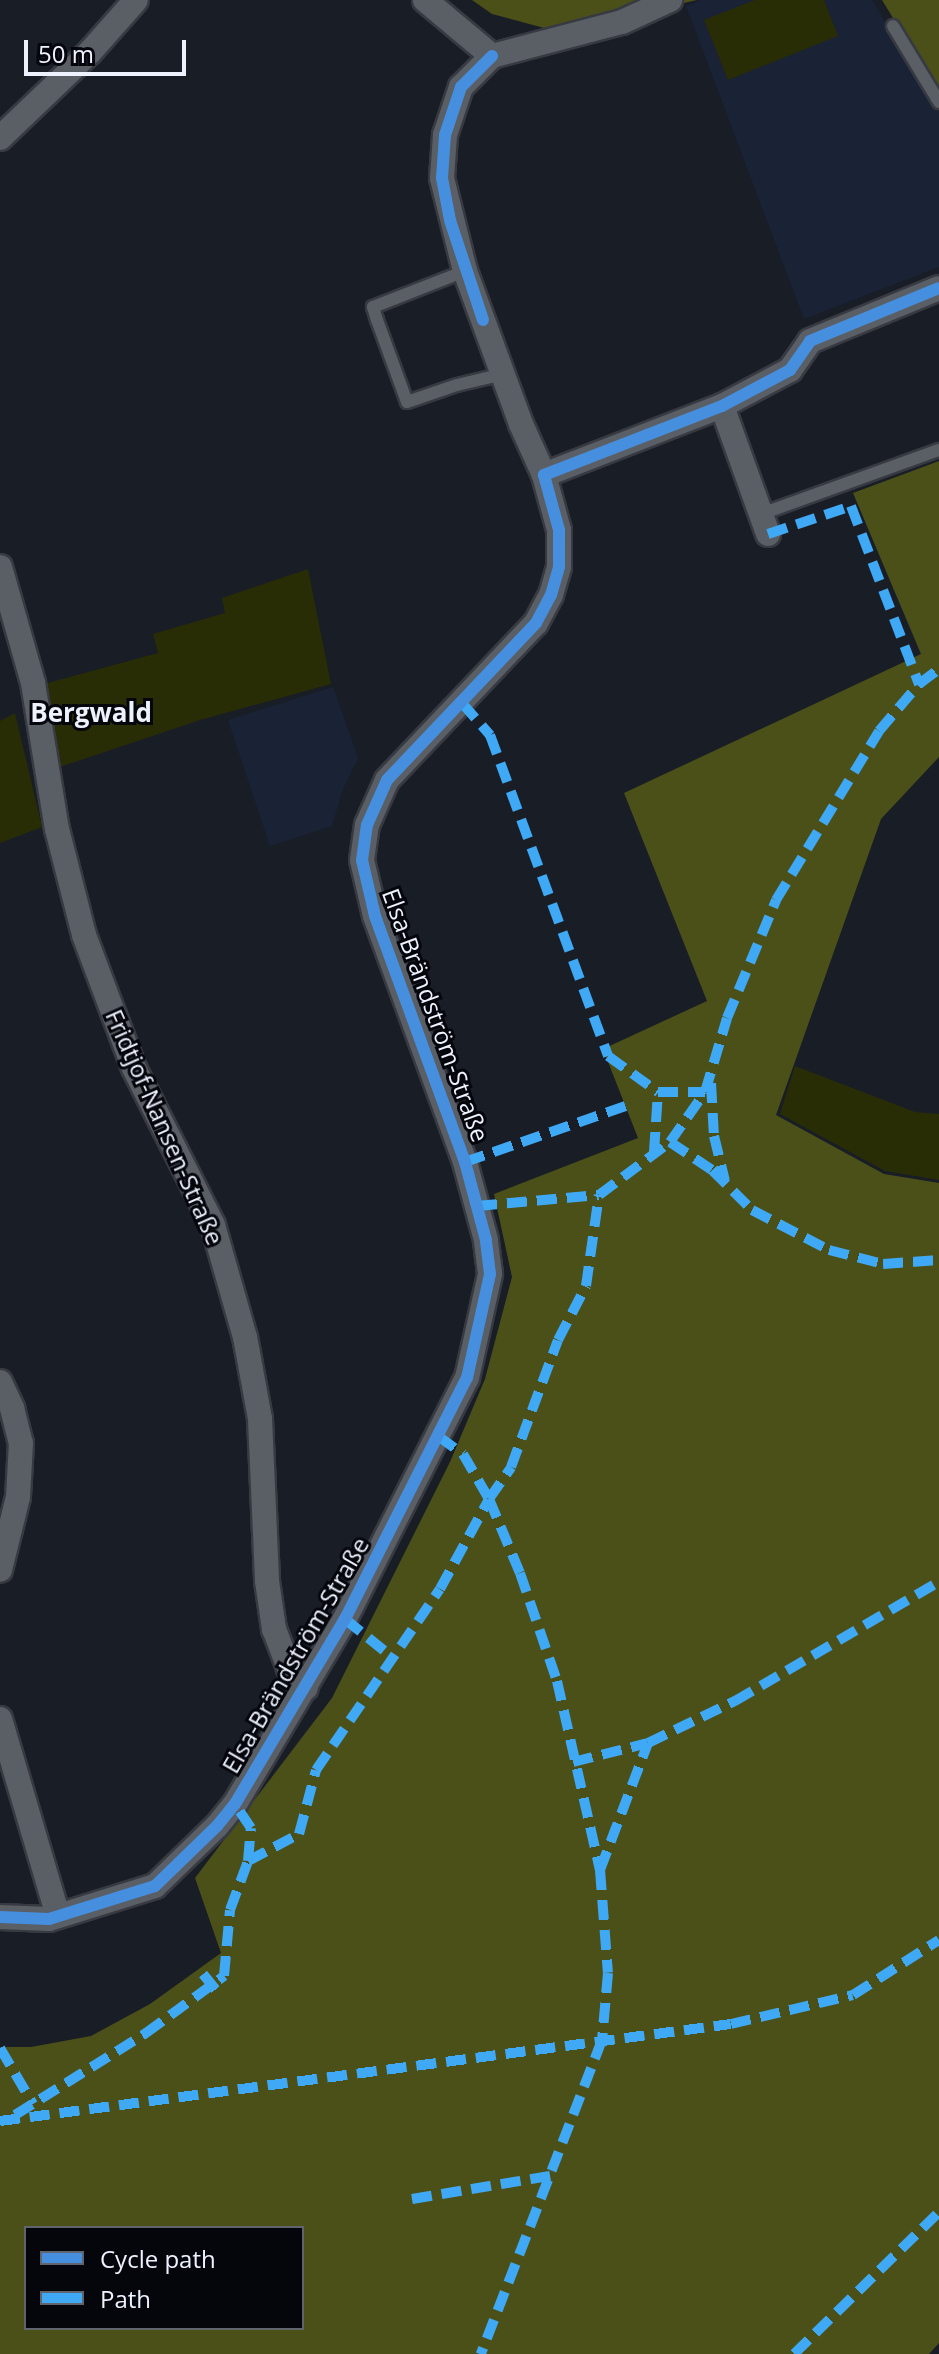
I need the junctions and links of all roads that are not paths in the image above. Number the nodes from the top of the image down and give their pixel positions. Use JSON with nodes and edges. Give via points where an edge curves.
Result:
{"nodes":[{"id":1,"x":136,"y":0,"type":"edge"},
{"id":2,"x":425,"y":0,"type":"edge"},
{"id":3,"x":670,"y":0,"type":"edge"},
{"id":4,"x":893,"y":26,"type":"dead end"},
{"id":5,"x":492,"y":56,"type":"junction"},
{"id":6,"x":939,"y":102,"type":"edge"},
{"id":7,"x":0,"y":138,"type":"edge"},
{"id":8,"x":465,"y":271,"type":"junction"},
{"id":9,"x":939,"y":288,"type":"edge"},
{"id":10,"x":503,"y":374,"type":"junction"},
{"id":11,"x":722,"y":406,"type":"junction"},
{"id":12,"x":939,"y":450,"type":"edge"},
{"id":13,"x":544,"y":475,"type":"junction"},
{"id":14,"x":764,"y":524,"type":"joint"},
{"id":15,"x":0,"y":567,"type":"edge"},
{"id":16,"x":0,"y":1382,"type":"edge"},
{"id":17,"x":0,"y":1570,"type":"edge"},
{"id":18,"x":306,"y":1688,"type":"junction"},
{"id":19,"x":0,"y":1719,"type":"edge"},
{"id":20,"x":58,"y":1916,"type":"junction"},
{"id":21,"x":0,"y":1917,"type":"edge"}],
"edges":[{"from":1,"to":7,"type":"street"},
{"from":2,"to":5,"type":"street"},
{"from":3,"to":5,"type":"street","via":[[597,30]]},
{"from":4,"to":6,"type":"lane"},
{"from":5,"to":8,"type":"street","name":"Elsa-Brändström-Straße","via":[[461,87],[445,135],[442,178]]},
{"from":8,"to":10,"type":"street","name":"Elsa-Brändström-Straße"},
{"from":8,"to":10,"type":"lane","via":[[373,307],[407,402]]},
{"from":9,"to":11,"type":"street","via":[[810,341],[790,370]]},
{"from":10,"to":13,"type":"street","name":"Elsa-Brändström-Straße"},
{"from":11,"to":13,"type":"street"},
{"from":11,"to":14,"type":"street"},
{"from":12,"to":14,"type":"lane"},
{"from":13,"to":18,"type":"street","name":"Elsa-Brändström-Straße","via":[[559,530],[559,567],[551,595],[536,623],[387,780],[367,825],[362,860],[372,905],[465,1162],[490,1274],[467,1378]]},
{"from":15,"to":18,"type":"street","name":"Fridtjof-Nansen-Straße","via":[[33,683],[57,829],[84,935],[134,1068],[213,1225],[245,1337],[260,1419],[274,1629],[289,1668]]},
{"from":16,"to":17,"type":"street","via":[[21,1443],[18,1497]]},
{"from":18,"to":20,"type":"street","name":"Elsa-Brändström-Straße","via":[[235,1804],[188,1857],[155,1886]]},
{"from":19,"to":20,"type":"street"},
{"from":20,"to":21,"type":"street","name":"Elsa-Brändström-Straße"}]}
